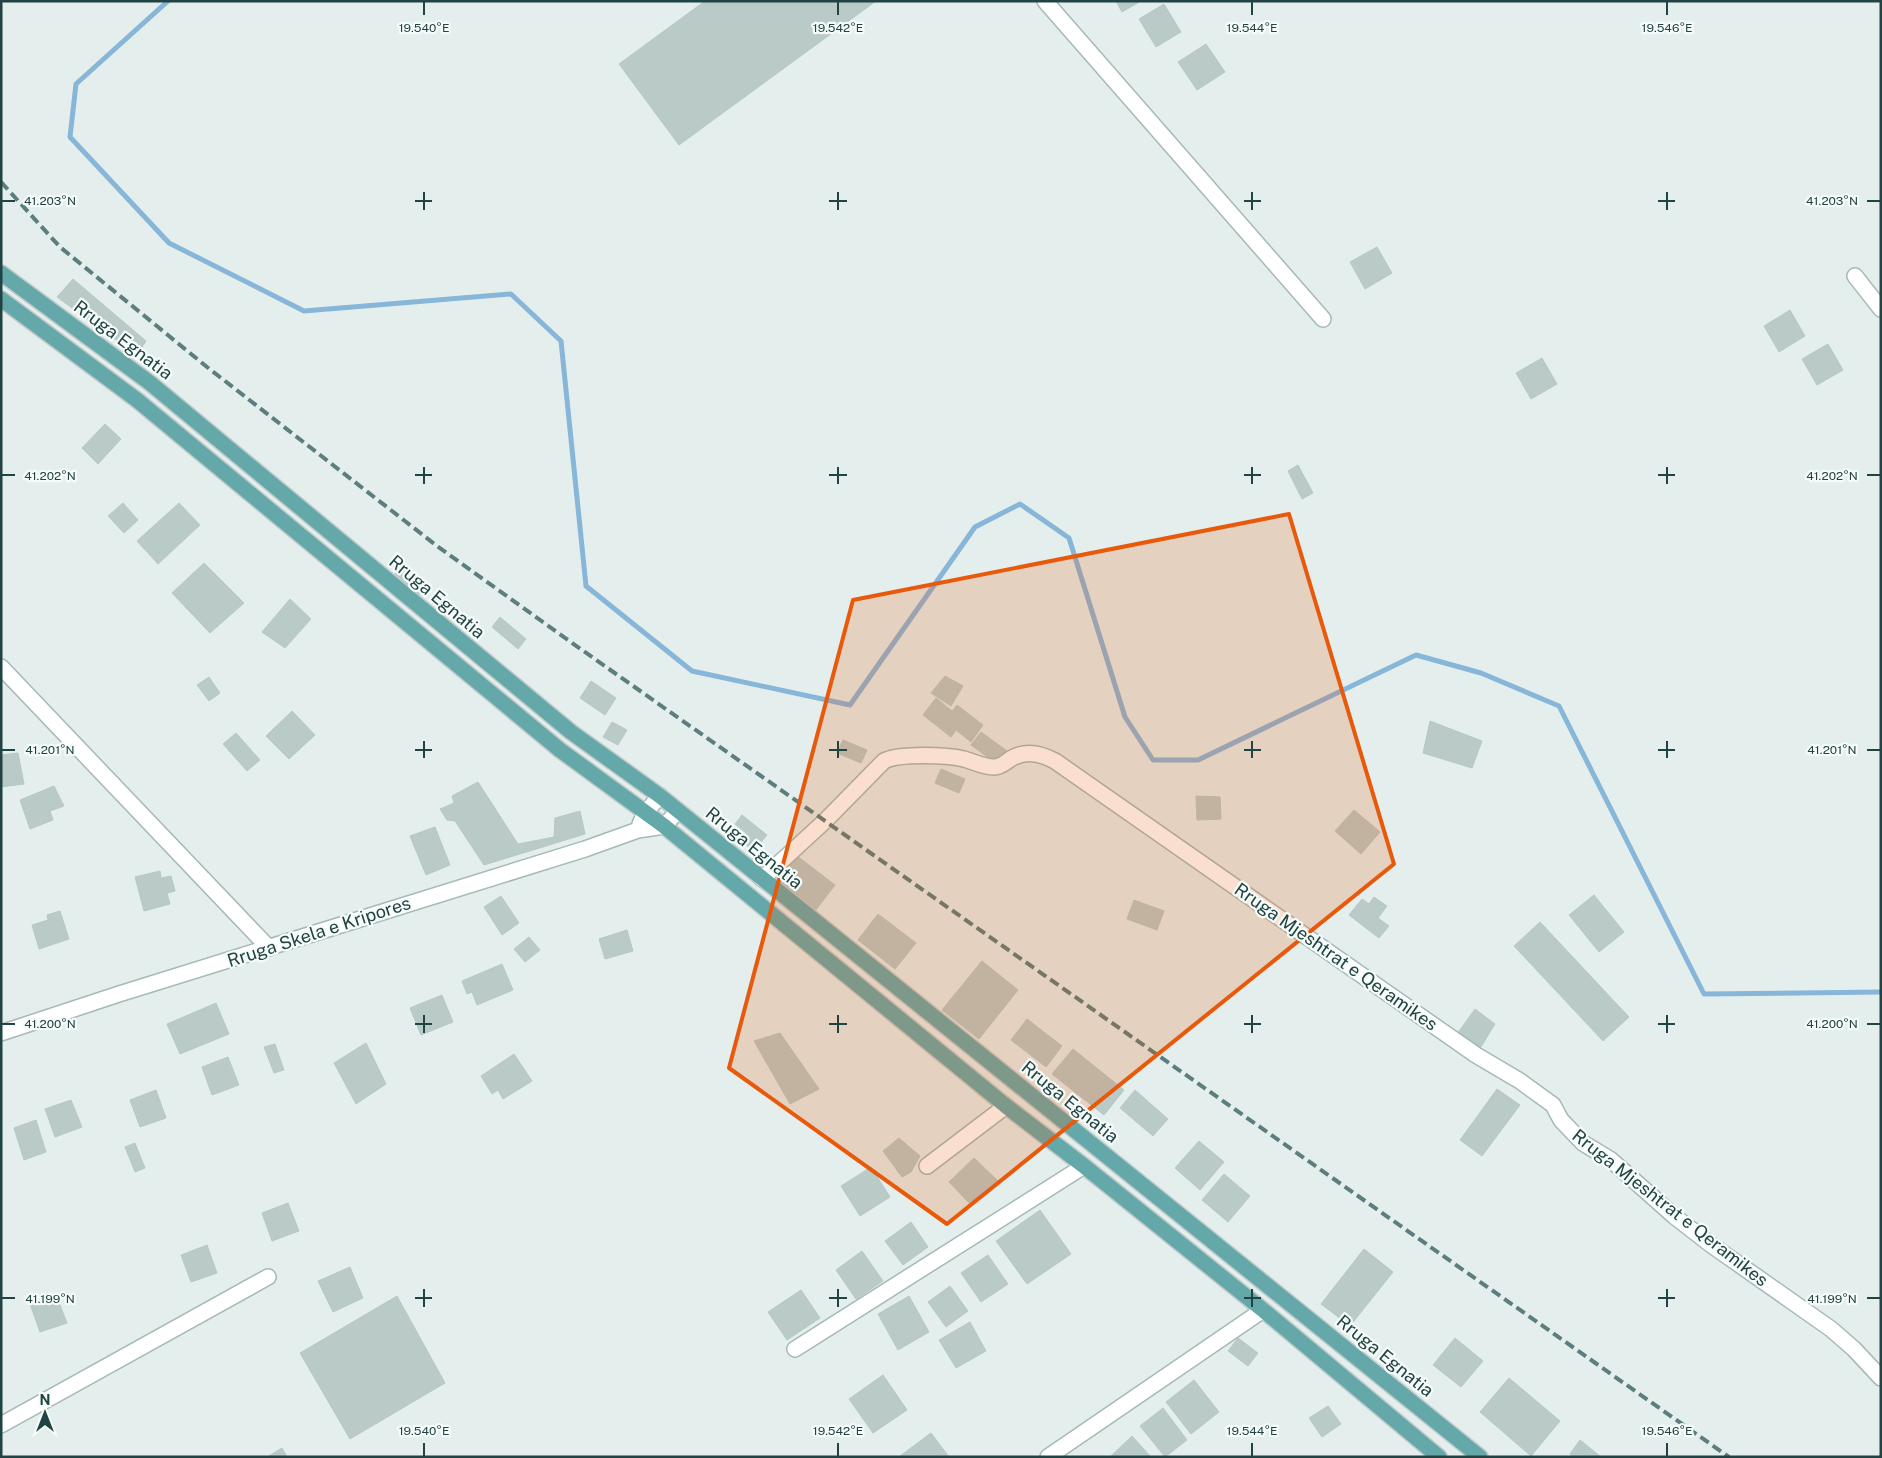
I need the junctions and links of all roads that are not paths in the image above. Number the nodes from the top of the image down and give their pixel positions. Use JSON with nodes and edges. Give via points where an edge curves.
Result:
{"nodes":[{"id":1,"x":1044,"y":1,"type":"edge"},
{"id":2,"x":1,"y":273,"type":"edge"},
{"id":3,"x":1855,"y":276,"type":"dead end"},
{"id":4,"x":4,"y":304,"type":"edge"},
{"id":5,"x":1881,"y":309,"type":"edge"},
{"id":6,"x":1323,"y":319,"type":"dead end"},
{"id":7,"x":1,"y":667,"type":"edge"},
{"id":8,"x":660,"y":796,"type":"junction"},
{"id":9,"x":678,"y":811,"type":"junction"},
{"id":10,"x":645,"y":813,"type":"junction"},
{"id":11,"x":664,"y":826,"type":"junction"},
{"id":12,"x":638,"y":830,"type":"junction"},
{"id":13,"x":762,"y":879,"type":"junction"},
{"id":14,"x":269,"y":948,"type":"junction"},
{"id":15,"x":1,"y":1033,"type":"edge"},
{"id":16,"x":1006,"y":1106,"type":"junction"},
{"id":17,"x":927,"y":1166,"type":"dead end"},
{"id":18,"x":1084,"y":1166,"type":"junction"},
{"id":19,"x":268,"y":1277,"type":"dead end"},
{"id":20,"x":1263,"y":1310,"type":"junction"},
{"id":21,"x":795,"y":1349,"type":"dead end"},
{"id":22,"x":1881,"y":1378,"type":"edge"},
{"id":23,"x":1,"y":1425,"type":"edge"},
{"id":24,"x":1048,"y":1457,"type":"edge"},
{"id":25,"x":1439,"y":1457,"type":"edge"},
{"id":26,"x":1480,"y":1457,"type":"edge"}],
"edges":[{"from":1,"to":6,"type":"street"},
{"from":2,"to":8,"type":"main road","name":"Rruga Egnatia","via":[[150,383],[571,732]]},
{"from":3,"to":5,"type":"street"},
{"from":4,"to":10,"type":"main road","via":[[138,400],[560,750]]},
{"from":7,"to":14,"type":"street"},
{"from":8,"to":9,"type":"main road","name":"Rruga Egnatia"},
{"from":8,"to":10,"type":"street"},
{"from":9,"to":11,"type":"street"},
{"from":9,"to":13,"type":"main road","name":"Rruga Egnatia"},
{"from":10,"to":11,"type":"main road"},
{"from":10,"to":12,"type":"street"},
{"from":11,"to":12,"type":"street","name":"Rruga Skela e Kripores"},
{"from":11,"to":16,"type":"main road"},
{"from":12,"to":14,"type":"street","name":"Rruga Skela e Kripores"},
{"from":13,"to":22,"type":"street","name":"Rruga Mjeshtrat e Qeramikes","via":[[884,761],[893,756],[947,756],[994,767],[1021,754],[1042,754],[1553,1105],[1566,1126],[1583,1143],[1610,1160],[1710,1244],[1831,1329]]},
{"from":13,"to":26,"type":"main road","name":"Rruga Egnatia"},
{"from":14,"to":15,"type":"street","name":"Rruga Skela e Kripores"},
{"from":16,"to":17,"type":"street"},
{"from":16,"to":18,"type":"main road"},
{"from":18,"to":20,"type":"main road"},
{"from":18,"to":21,"type":"street"},
{"from":19,"to":23,"type":"street"},
{"from":20,"to":24,"type":"street"},
{"from":20,"to":25,"type":"main road"}]}
